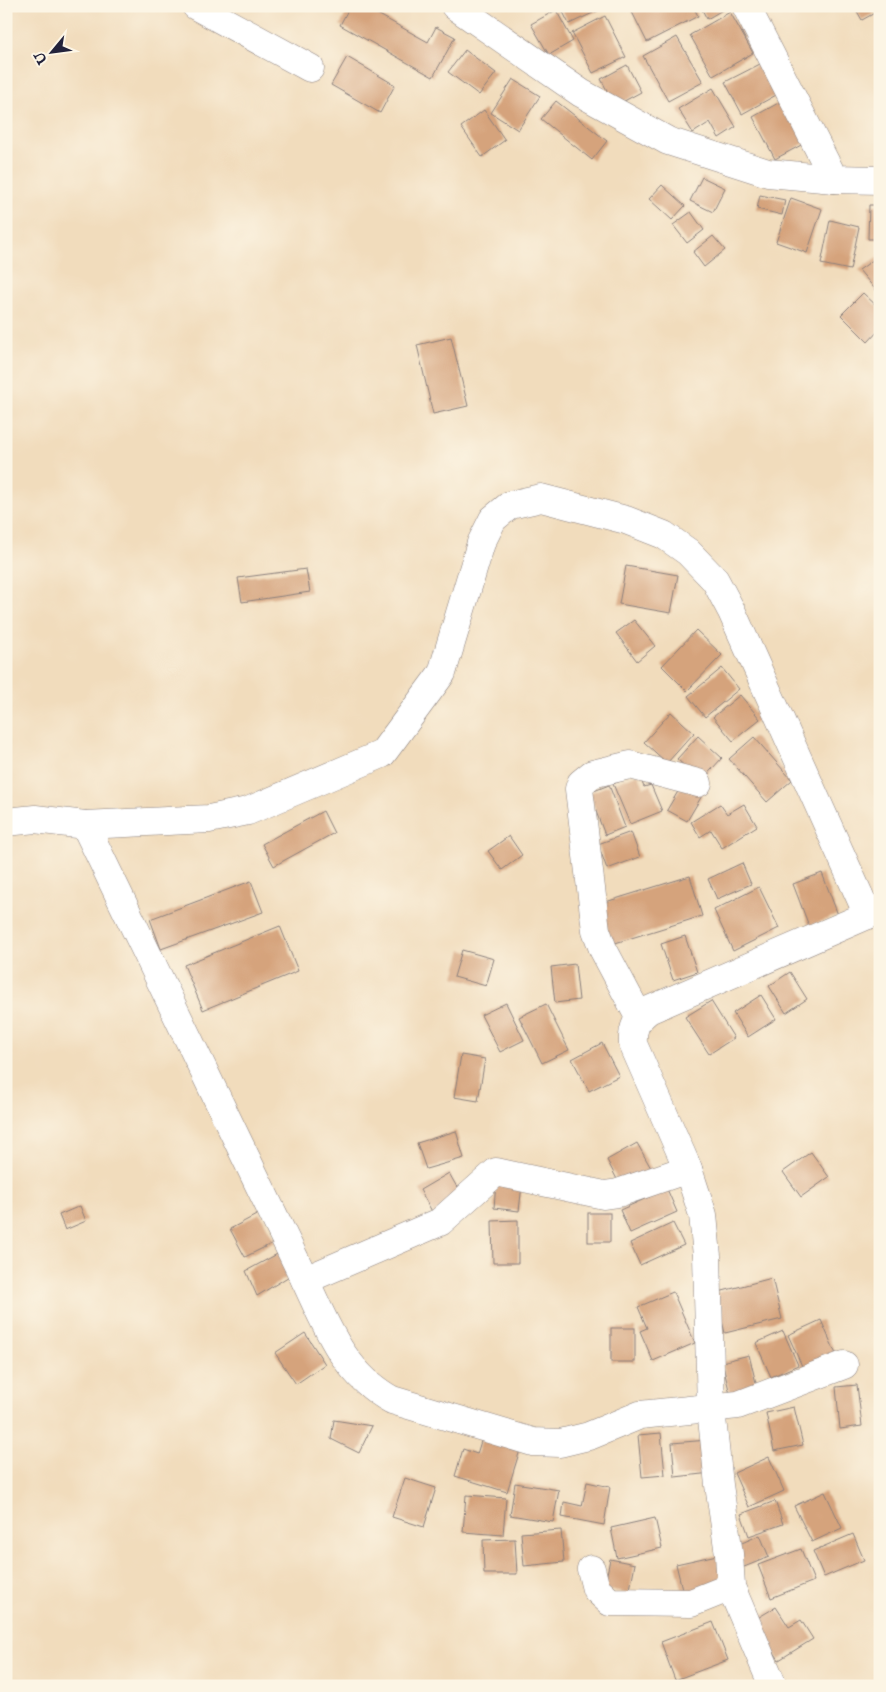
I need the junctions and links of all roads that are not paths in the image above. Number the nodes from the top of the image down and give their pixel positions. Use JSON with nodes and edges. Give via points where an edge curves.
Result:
{"nodes":[{"id":1,"x":196,"y":6,"type":"edge"},
{"id":2,"x":455,"y":6,"type":"edge"},
{"id":3,"x":746,"y":6,"type":"edge"},
{"id":4,"x":310,"y":68,"type":"dead end"},
{"id":5,"x":834,"y":179,"type":"junction"},
{"id":6,"x":880,"y":180,"type":"edge"},
{"id":7,"x":698,"y":783,"type":"dead end"},
{"id":8,"x":6,"y":822,"type":"edge"},
{"id":9,"x":85,"y":825,"type":"junction"},
{"id":10,"x":874,"y":911,"type":"edge"},
{"id":11,"x":639,"y":1017,"type":"junction"},
{"id":12,"x":688,"y":1169,"type":"junction"},
{"id":13,"x":305,"y":1280,"type":"junction"},
{"id":14,"x":844,"y":1365,"type":"dead end"},
{"id":15,"x":710,"y":1409,"type":"junction"},
{"id":16,"x":591,"y":1569,"type":"dead end"},
{"id":17,"x":731,"y":1587,"type":"junction"},
{"id":18,"x":773,"y":1686,"type":"edge"}],
"edges":[{"from":1,"to":4,"type":"street"},
{"from":2,"to":5,"type":"street","via":[[582,93],[668,141],[768,173]]},
{"from":3,"to":5,"type":"street"},
{"from":5,"to":6,"type":"street"},
{"from":7,"to":11,"type":"street","via":[[630,766],[592,774],[579,789],[596,930]]},
{"from":8,"to":9,"type":"street","via":[[35,818]]},
{"from":9,"to":10,"type":"street","via":[[208,819],[248,811],[382,754],[442,673],[481,543],[493,519],[510,506],[542,498],[626,520],[664,535],[688,552],[715,580]]},
{"from":9,"to":13,"type":"street"},
{"from":10,"to":11,"type":"street","via":[[648,1010]]},
{"from":11,"to":12,"type":"street","via":[[632,1030],[633,1044]]},
{"from":12,"to":13,"type":"street","via":[[618,1193],[604,1194],[496,1172],[440,1222]]},
{"from":12,"to":15,"type":"street","via":[[703,1215],[707,1256]]},
{"from":13,"to":15,"type":"street","via":[[333,1340],[352,1367],[373,1389],[392,1400],[533,1442],[560,1443],[589,1436],[640,1415]]},
{"from":14,"to":15,"type":"street","via":[[756,1400]]},
{"from":15,"to":17,"type":"street"},
{"from":16,"to":17,"type":"street","via":[[596,1589],[610,1602],[690,1603]]},
{"from":17,"to":18,"type":"street"}]}
